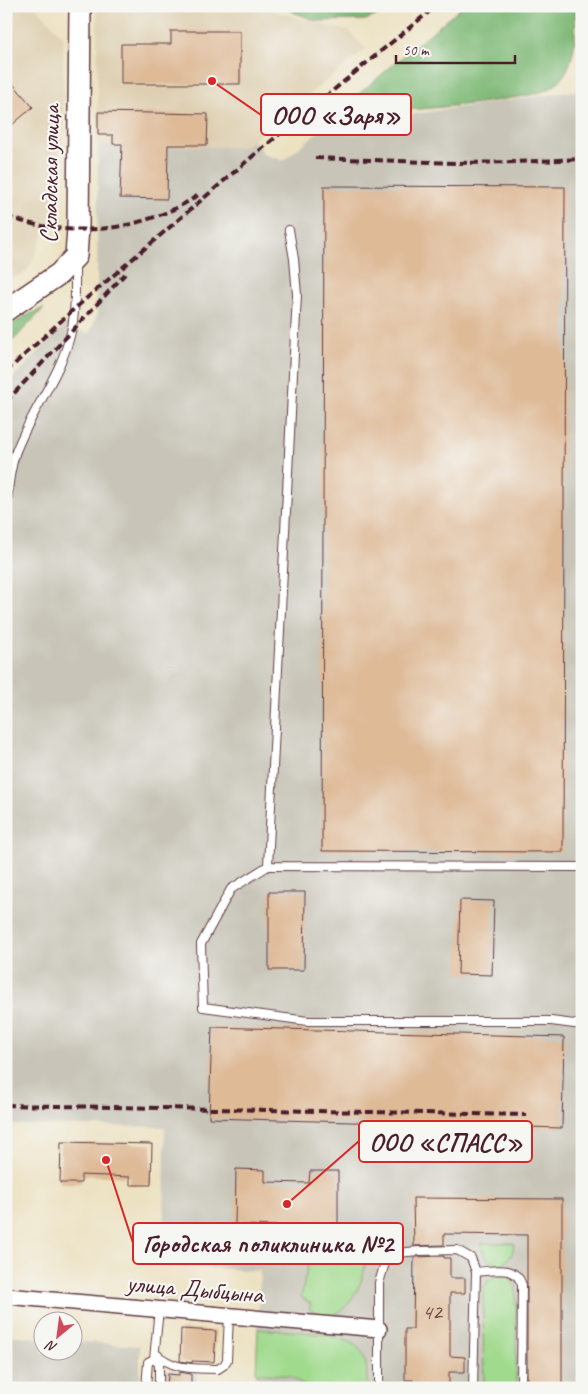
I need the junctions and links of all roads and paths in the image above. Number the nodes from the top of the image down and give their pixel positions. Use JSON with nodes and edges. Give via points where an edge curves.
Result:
{"nodes":[{"id":1,"x":80,"y":6,"type":"edge"},
{"id":2,"x":289,"y":230,"type":"dead end"},
{"id":3,"x":76,"y":256,"type":"junction"},
{"id":4,"x":6,"y":310,"type":"edge"},
{"id":5,"x":6,"y":533,"type":"edge"},
{"id":6,"x":268,"y":866,"type":"junction"},
{"id":7,"x":582,"y":867,"type":"edge"},
{"id":8,"x":582,"y":1025,"type":"edge"},
{"id":9,"x":476,"y":1272,"type":"junction"},
{"id":10,"x":6,"y":1296,"type":"edge"},
{"id":11,"x":159,"y":1309,"type":"junction"},
{"id":12,"x":229,"y":1316,"type":"junction"},
{"id":13,"x":379,"y":1329,"type":"junction"},
{"id":14,"x":155,"y":1356,"type":"junction"},
{"id":15,"x":146,"y":1388,"type":"edge"},
{"id":16,"x":159,"y":1388,"type":"edge"},
{"id":17,"x":379,"y":1388,"type":"edge"},
{"id":18,"x":473,"y":1388,"type":"edge"},
{"id":19,"x":521,"y":1388,"type":"edge"}],
"edges":[{"from":1,"to":3,"type":"street","name":"Складская улица"},
{"from":2,"to":6,"type":"lane","via":[[297,304]]},
{"from":3,"to":4,"type":"street","name":"Складская улица","via":[[58,274]]},
{"from":3,"to":5,"type":"lane","via":[[71,332],[60,364],[10,468]]},
{"from":6,"to":7,"type":"lane"},
{"from":6,"to":8,"type":"lane","via":[[231,889],[201,944],[203,1007],[308,1021],[551,1021]]},
{"from":9,"to":13,"type":"lane","via":[[471,1258],[457,1250],[396,1253],[388,1258],[381,1276]]},
{"from":9,"to":18,"type":"lane"},
{"from":9,"to":19,"type":"lane","via":[[503,1270],[519,1277],[522,1285]]},
{"from":10,"to":11,"type":"street","name":"улица Дыбцына"},
{"from":11,"to":12,"type":"street","name":"улица Дыбцына"},
{"from":11,"to":14,"type":"lane"},
{"from":12,"to":13,"type":"street","name":"улица Дыбцына"},
{"from":12,"to":14,"type":"lane","via":[[226,1360],[222,1368],[175,1366]]},
{"from":13,"to":17,"type":"lane"},
{"from":14,"to":15,"type":"lane","via":[[148,1362]]},
{"from":14,"to":16,"type":"lane","via":[[159,1364]]}]}
